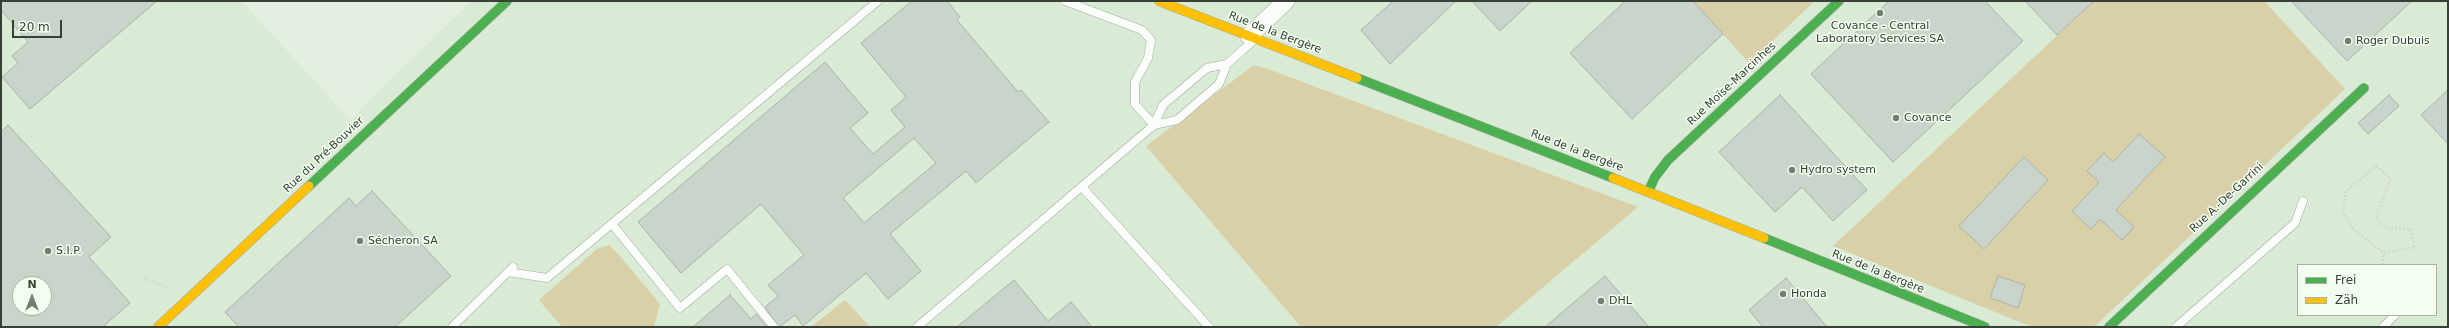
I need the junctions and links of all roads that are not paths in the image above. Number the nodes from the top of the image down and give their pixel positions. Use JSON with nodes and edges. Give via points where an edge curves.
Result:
{"nodes":[{"id":1,"x":507,"y":1,"type":"edge"},
{"id":2,"x":878,"y":1,"type":"edge"},
{"id":3,"x":1064,"y":1,"type":"edge"},
{"id":4,"x":1159,"y":1,"type":"edge"},
{"id":5,"x":1286,"y":1,"type":"edge"},
{"id":6,"x":1839,"y":1,"type":"edge"},
{"id":7,"x":1253,"y":37,"type":"junction"},
{"id":8,"x":1227,"y":64,"type":"junction"},
{"id":9,"x":2364,"y":88,"type":"dead end"},
{"id":10,"x":1154,"y":126,"type":"junction"},
{"id":11,"x":1082,"y":187,"type":"junction"},
{"id":12,"x":1648,"y":192,"type":"junction"},
{"id":13,"x":2303,"y":201,"type":"dead end"},
{"id":14,"x":612,"y":224,"type":"junction"},
{"id":15,"x":2394,"y":316,"type":"edge"},
{"id":16,"x":158,"y":327,"type":"edge"},
{"id":17,"x":452,"y":327,"type":"edge"},
{"id":18,"x":774,"y":327,"type":"edge"},
{"id":19,"x":917,"y":327,"type":"edge"},
{"id":20,"x":1208,"y":327,"type":"edge"},
{"id":21,"x":1985,"y":327,"type":"edge"},
{"id":22,"x":2109,"y":327,"type":"edge"},
{"id":23,"x":2176,"y":327,"type":"edge"},
{"id":24,"x":2383,"y":327,"type":"edge"}],
"edges":[{"from":1,"to":16,"type":"street","name":"Rue du Pré-Bouvier"},
{"from":2,"to":14,"type":"lane"},
{"from":3,"to":10,"type":"lane","via":[[1142,30],[1151,40],[1148,58],[1135,82],[1135,104]]},
{"from":4,"to":7,"type":"street","name":"Rue de la Bergère"},
{"from":5,"to":7,"type":"street"},
{"from":6,"to":12,"type":"street","name":"Rue Moïse-Marcinhes","via":[[1668,160],[1655,177]]},
{"from":7,"to":8,"type":"lane"},
{"from":7,"to":12,"type":"street","name":"Rue de la Bergère"},
{"from":8,"to":10,"type":"lane","via":[[1219,84],[1182,116],[1177,120]]},
{"from":8,"to":10,"type":"lane","via":[[1207,68],[1163,105]]},
{"from":9,"to":22,"type":"street","name":"Rue A.-De-Garrini"},
{"from":10,"to":11,"type":"lane"},
{"from":11,"to":19,"type":"lane"},
{"from":11,"to":20,"type":"lane"},
{"from":12,"to":21,"type":"street","name":"Rue de la Bergère"},
{"from":13,"to":23,"type":"lane","via":[[2295,223]]},
{"from":14,"to":17,"type":"lane","via":[[547,278],[510,269]]},
{"from":14,"to":18,"type":"lane","via":[[680,308],[727,269]]},
{"from":15,"to":24,"type":"lane"}]}
